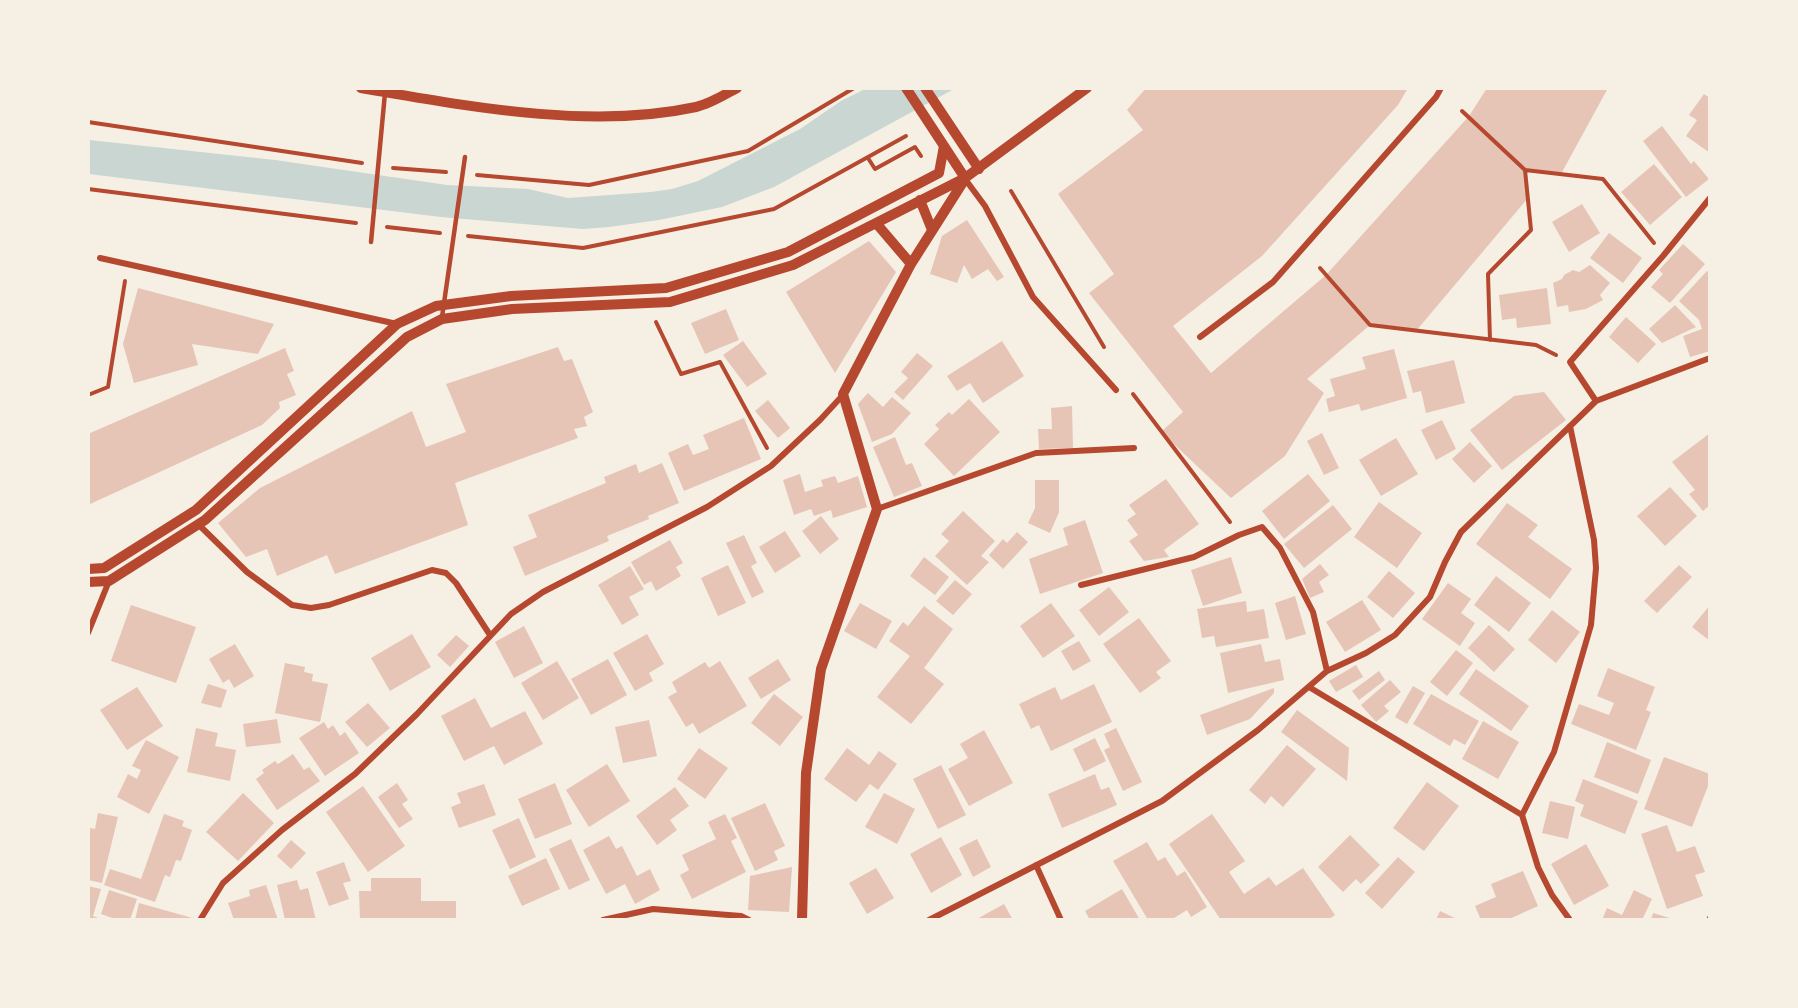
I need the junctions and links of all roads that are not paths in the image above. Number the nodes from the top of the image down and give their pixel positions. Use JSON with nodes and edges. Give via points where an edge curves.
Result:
{"nodes":[{"id":1,"x":361,"y":88,"type":"edge"},
{"id":2,"x":737,"y":88,"type":"edge"},
{"id":3,"x":906,"y":88,"type":"edge"},
{"id":4,"x":925,"y":88,"type":"edge"},
{"id":5,"x":1088,"y":88,"type":"edge"},
{"id":6,"x":1441,"y":88,"type":"edge"},
{"id":7,"x":385,"y":92,"type":"junction"},
{"id":8,"x":414,"y":93,"type":"edge"},
{"id":9,"x":941,"y":142,"type":"junction"},
{"id":10,"x":465,"y":156,"type":"dead end"},
{"id":11,"x":979,"y":169,"type":"junction"},
{"id":12,"x":965,"y":178,"type":"junction"},
{"id":13,"x":1710,"y":198,"type":"edge"},
{"id":14,"x":920,"y":200,"type":"junction"},
{"id":15,"x":876,"y":223,"type":"junction"},
{"id":16,"x":932,"y":230,"type":"junction"},
{"id":17,"x":371,"y":242,"type":"dead end"},
{"id":18,"x":100,"y":258,"type":"dead end"},
{"id":19,"x":911,"y":264,"type":"junction"},
{"id":20,"x":444,"y":305,"type":"junction"},
{"id":21,"x":442,"y":319,"type":"junction"},
{"id":22,"x":398,"y":324,"type":"junction"},
{"id":23,"x":1200,"y":336,"type":"dead end"},
{"id":24,"x":1710,"y":358,"type":"edge"},
{"id":25,"x":1116,"y":390,"type":"dead end"},
{"id":26,"x":843,"y":394,"type":"junction"},
{"id":27,"x":1596,"y":401,"type":"junction"},
{"id":28,"x":1570,"y":426,"type":"junction"},
{"id":29,"x":1134,"y":448,"type":"dead end"},
{"id":30,"x":876,"y":509,"type":"junction"},
{"id":31,"x":198,"y":524,"type":"junction"},
{"id":32,"x":88,"y":569,"type":"edge"},
{"id":33,"x":109,"y":581,"type":"junction"},
{"id":34,"x":88,"y":582,"type":"edge"},
{"id":35,"x":1082,"y":585,"type":"dead end"},
{"id":36,"x":88,"y":633,"type":"edge"},
{"id":37,"x":490,"y":635,"type":"junction"},
{"id":38,"x":1327,"y":671,"type":"junction"},
{"id":39,"x":1310,"y":687,"type":"junction"},
{"id":40,"x":1522,"y":815,"type":"junction"},
{"id":41,"x":1036,"y":865,"type":"junction"},
{"id":42,"x":200,"y":920,"type":"edge"},
{"id":43,"x":603,"y":920,"type":"edge"},
{"id":44,"x":749,"y":920,"type":"edge"},
{"id":45,"x":802,"y":920,"type":"edge"},
{"id":46,"x":928,"y":920,"type":"edge"},
{"id":47,"x":1060,"y":920,"type":"edge"},
{"id":48,"x":1570,"y":920,"type":"edge"}],
"edges":[{"from":1,"to":7,"type":"street"},
{"from":2,"to":8,"type":"street","via":[[698,107],[629,116],[558,116]]},
{"from":3,"to":9,"type":"street"},
{"from":4,"to":11,"type":"street"},
{"from":5,"to":11,"type":"street"},
{"from":6,"to":23,"type":"street","via":[[1273,282]]},
{"from":7,"to":8,"type":"street"},
{"from":7,"to":17,"type":"lane"},
{"from":9,"to":12,"type":"street"},
{"from":9,"to":20,"type":"street","via":[[939,173],[788,252],[666,288],[511,296]]},
{"from":10,"to":20,"type":"lane"},
{"from":11,"to":12,"type":"street"},
{"from":12,"to":14,"type":"street"},
{"from":12,"to":16,"type":"street"},
{"from":12,"to":25,"type":"street","via":[[985,206],[1032,297]]},
{"from":13,"to":27,"type":"street","via":[[1570,362]]},
{"from":14,"to":15,"type":"street"},
{"from":14,"to":16,"type":"street"},
{"from":15,"to":19,"type":"street"},
{"from":15,"to":21,"type":"street","via":[[793,265],[670,302],[512,309]]},
{"from":16,"to":19,"type":"street"},
{"from":18,"to":22,"type":"street"},
{"from":19,"to":26,"type":"street"},
{"from":20,"to":21,"type":"lane"},
{"from":20,"to":22,"type":"street"},
{"from":21,"to":31,"type":"street","via":[[407,337]]},
{"from":22,"to":32,"type":"street","via":[[196,510],[104,568]]},
{"from":24,"to":27,"type":"street"},
{"from":26,"to":30,"type":"street"},
{"from":26,"to":37,"type":"street","via":[[771,466],[707,507],[543,592],[511,614]]},
{"from":27,"to":28,"type":"street"},
{"from":28,"to":38,"type":"street","via":[[1461,532],[1430,597],[1395,635]]},
{"from":28,"to":40,"type":"street","via":[[1594,540],[1591,625],[1554,752]]},
{"from":29,"to":30,"type":"street","via":[[1036,453]]},
{"from":30,"to":45,"type":"street","via":[[821,669],[806,773]]},
{"from":31,"to":33,"type":"street"},
{"from":31,"to":37,"type":"street","via":[[247,572],[292,605],[302,607],[329,605],[432,570],[446,573]]},
{"from":33,"to":34,"type":"street"},
{"from":33,"to":36,"type":"street"},
{"from":35,"to":38,"type":"street","via":[[1194,557],[1262,527],[1280,548],[1313,612]]},
{"from":37,"to":42,"type":"street","via":[[355,774],[282,830],[223,883]]},
{"from":38,"to":39,"type":"street"},
{"from":39,"to":40,"type":"street"},
{"from":39,"to":41,"type":"street","via":[[1162,801]]},
{"from":40,"to":48,"type":"street","via":[[1539,867]]},
{"from":41,"to":46,"type":"street"},
{"from":41,"to":47,"type":"street"},
{"from":43,"to":44,"type":"street","via":[[653,909],[741,916]]}]}
